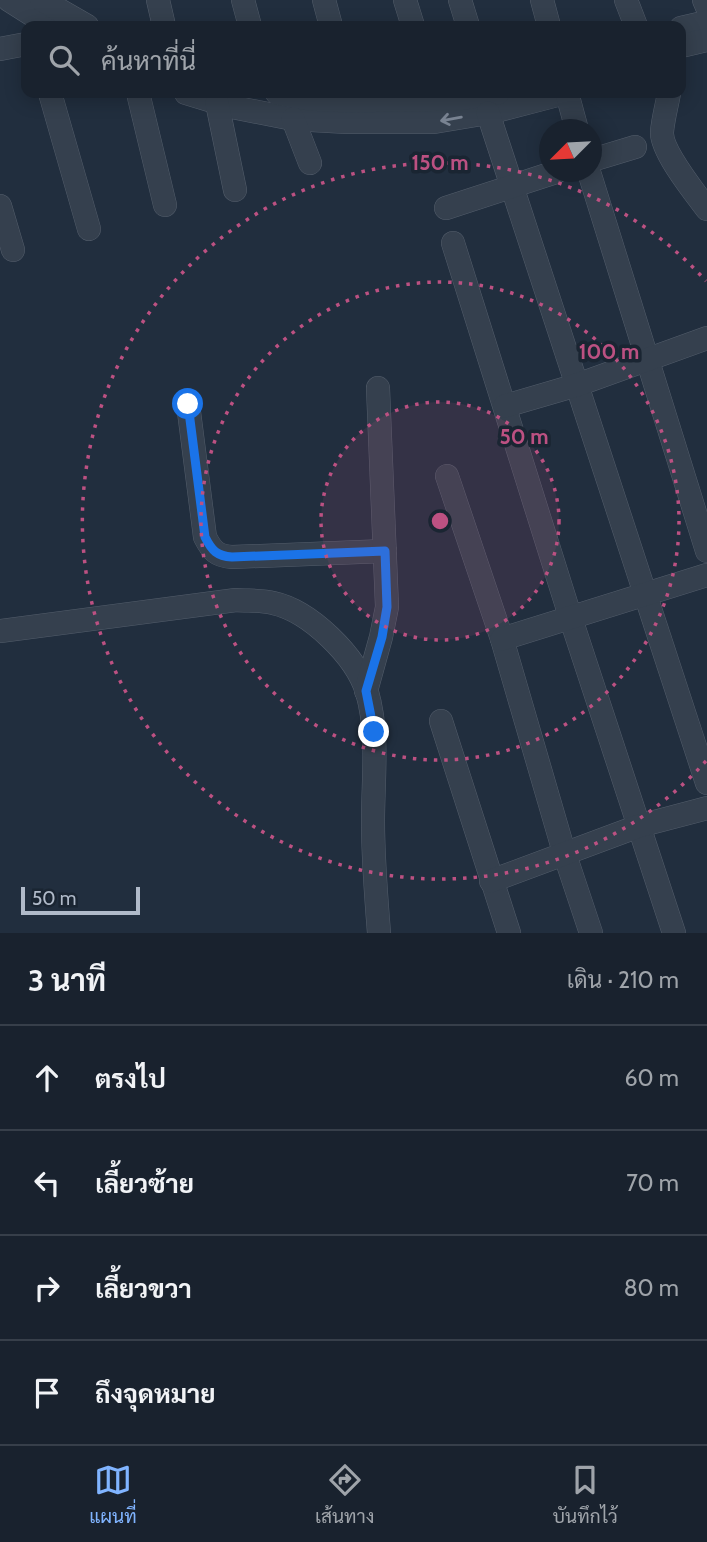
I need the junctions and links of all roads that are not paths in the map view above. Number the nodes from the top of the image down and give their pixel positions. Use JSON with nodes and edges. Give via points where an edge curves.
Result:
{"nodes":[{"id":1,"x":9,"y":0,"type":"edge"},
{"id":2,"x":159,"y":0,"type":"edge"},
{"id":3,"x":243,"y":0,"type":"edge"},
{"id":4,"x":324,"y":0,"type":"edge"},
{"id":5,"x":405,"y":0,"type":"edge"},
{"id":6,"x":460,"y":0,"type":"edge"},
{"id":7,"x":542,"y":0,"type":"edge"},
{"id":8,"x":626,"y":0,"type":"edge"},
{"id":9,"x":704,"y":0,"type":"edge"},
{"id":10,"x":707,"y":7,"type":"edge"},
{"id":11,"x":51,"y":16,"type":"edge"},
{"id":12,"x":69,"y":21,"type":"edge"},
{"id":13,"x":163,"y":21,"type":"edge"},
{"id":14,"x":249,"y":21,"type":"edge"},
{"id":15,"x":330,"y":21,"type":"edge"},
{"id":16,"x":411,"y":21,"type":"edge"},
{"id":17,"x":466,"y":21,"type":"edge"},
{"id":18,"x":548,"y":21,"type":"edge"},
{"id":19,"x":634,"y":21,"type":"edge"},
{"id":20,"x":707,"y":22,"type":"edge"},
{"id":21,"x":686,"y":27,"type":"edge"},
{"id":22,"x":707,"y":40,"type":"edge"},
{"id":23,"x":21,"y":45,"type":"edge"},
{"id":24,"x":686,"y":45,"type":"edge"},
{"id":25,"x":0,"y":49,"type":"edge"},
{"id":26,"x":51,"y":98,"type":"edge"},
{"id":27,"x":139,"y":98,"type":"edge"},
{"id":28,"x":202,"y":98,"type":"edge"},
{"id":29,"x":303,"y":98,"type":"edge"},
{"id":30,"x":410,"y":98,"type":"edge"},
{"id":31,"x":491,"y":98,"type":"edge"},
{"id":32,"x":567,"y":98,"type":"edge"},
{"id":33,"x":668,"y":98,"type":"edge"},
{"id":34,"x":217,"y":103,"type":"junction"},
{"id":35,"x":336,"y":104,"type":"edge"},
{"id":36,"x":293,"y":119,"type":"junction"},
{"id":37,"x":574,"y":119,"type":"edge"},
{"id":38,"x":635,"y":147,"type":"dead end"},
{"id":39,"x":602,"y":157,"type":"edge"},
{"id":40,"x":310,"y":163,"type":"dead end"},
{"id":41,"x":539,"y":177,"type":"edge"},
{"id":42,"x":592,"y":182,"type":"edge"},
{"id":43,"x":513,"y":185,"type":"junction"},
{"id":44,"x":235,"y":190,"type":"dead end"},
{"id":45,"x":165,"y":205,"type":"dead end"},
{"id":46,"x":0,"y":206,"type":"edge"},
{"id":47,"x":446,"y":208,"type":"dead end"},
{"id":48,"x":707,"y":209,"type":"edge"},
{"id":49,"x":89,"y":229,"type":"dead end"},
{"id":50,"x":453,"y":243,"type":"dead end"},
{"id":51,"x":13,"y":250,"type":"dead end"},
{"id":52,"x":707,"y":338,"type":"edge"},
{"id":53,"x":648,"y":361,"type":"junction"},
{"id":54,"x":577,"y":385,"type":"junction"},
{"id":55,"x":378,"y":388,"type":"dead end"},
{"id":56,"x":188,"y":404,"type":"dead end"},
{"id":57,"x":505,"y":406,"type":"junction"},
{"id":58,"x":447,"y":476,"type":"dead end"},
{"id":59,"x":385,"y":551,"type":"junction"},
{"id":60,"x":707,"y":551,"type":"edge"},
{"id":61,"x":707,"y":575,"type":"edge"},
{"id":62,"x":644,"y":595,"type":"junction"},
{"id":63,"x":571,"y":619,"type":"junction"},
{"id":64,"x":0,"y":631,"type":"edge"},
{"id":65,"x":502,"y":639,"type":"junction"},
{"id":66,"x":366,"y":691,"type":"junction"},
{"id":67,"x":441,"y":721,"type":"dead end"},
{"id":68,"x":707,"y":783,"type":"edge"},
{"id":69,"x":707,"y":808,"type":"edge"},
{"id":70,"x":639,"y":826,"type":"junction"},
{"id":71,"x":564,"y":852,"type":"junction"},
{"id":72,"x":491,"y":881,"type":"junction"},
{"id":73,"x":379,"y":933,"type":"edge"},
{"id":74,"x":509,"y":933,"type":"edge"},
{"id":75,"x":591,"y":933,"type":"edge"},
{"id":76,"x":674,"y":933,"type":"edge"}],
"edges":[{"from":1,"to":11,"type":"street"},
{"from":2,"to":13,"type":"street"},
{"from":3,"to":14,"type":"street"},
{"from":4,"to":15,"type":"street"},
{"from":5,"to":16,"type":"street"},
{"from":6,"to":17,"type":"street"},
{"from":7,"to":18,"type":"street"},
{"from":8,"to":19,"type":"street"},
{"from":9,"to":10,"type":"street"},
{"from":11,"to":12,"type":"street"},
{"from":20,"to":21,"type":"street"},
{"from":22,"to":24,"type":"street"},
{"from":23,"to":25,"type":"street"},
{"from":26,"to":49,"type":"street"},
{"from":27,"to":45,"type":"street"},
{"from":28,"to":34,"type":"street"},
{"from":29,"to":35,"type":"street"},
{"from":30,"to":35,"type":"street"},
{"from":31,"to":35,"type":"street","one_way":true,"via":[[434,122]]},
{"from":31,"to":43,"type":"street"},
{"from":32,"to":37,"type":"street"},
{"from":33,"to":48,"type":"street","via":[[662,133],[672,159]]},
{"from":34,"to":36,"type":"street"},
{"from":34,"to":44,"type":"street"},
{"from":35,"to":36,"type":"street"},
{"from":36,"to":40,"type":"street"},
{"from":38,"to":39,"type":"street"},
{"from":41,"to":43,"type":"street"},
{"from":42,"to":53,"type":"street"},
{"from":43,"to":47,"type":"street"},
{"from":43,"to":54,"type":"street"},
{"from":46,"to":51,"type":"street"},
{"from":50,"to":57,"type":"street"},
{"from":52,"to":53,"type":"street"},
{"from":53,"to":54,"type":"street"},
{"from":53,"to":60,"type":"street"},
{"from":54,"to":57,"type":"street"},
{"from":54,"to":62,"type":"street"},
{"from":55,"to":59,"type":"street"},
{"from":56,"to":59,"type":"street","via":[[205,537],[211,550],[232,557]]},
{"from":57,"to":63,"type":"street"},
{"from":58,"to":65,"type":"street"},
{"from":59,"to":66,"type":"street","via":[[387,607]]},
{"from":61,"to":62,"type":"street"},
{"from":62,"to":63,"type":"street"},
{"from":62,"to":68,"type":"street"},
{"from":63,"to":65,"type":"street"},
{"from":63,"to":70,"type":"street"},
{"from":64,"to":66,"type":"street","via":[[223,601],[274,603],[308,619],[332,638]]},
{"from":65,"to":71,"type":"street"},
{"from":66,"to":73,"type":"street","via":[[374,732],[373,848]]},
{"from":67,"to":72,"type":"street"},
{"from":69,"to":70,"type":"street"},
{"from":70,"to":71,"type":"street"},
{"from":70,"to":76,"type":"street"},
{"from":71,"to":72,"type":"street"},
{"from":71,"to":75,"type":"street"},
{"from":72,"to":74,"type":"street"}]}
